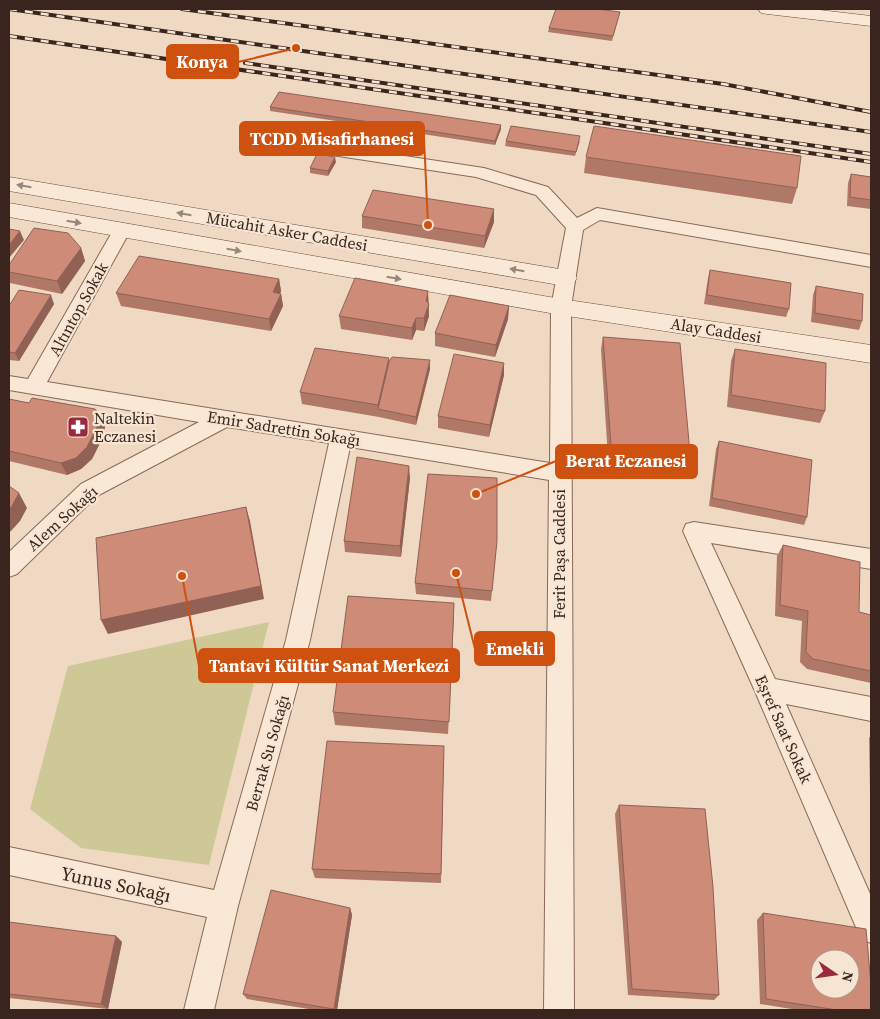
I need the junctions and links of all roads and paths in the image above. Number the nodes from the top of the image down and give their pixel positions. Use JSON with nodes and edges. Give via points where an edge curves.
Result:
{"nodes":[{"id":1,"x":767,"y":9,"type":"edge"},
{"id":2,"x":871,"y":21,"type":"edge"},
{"id":3,"x":292,"y":144,"type":"dead end"},
{"id":4,"x":9,"y":184,"type":"edge"},
{"id":5,"x":9,"y":210,"type":"edge"},
{"id":6,"x":575,"y":228,"type":"junction"},
{"id":7,"x":121,"y":231,"type":"junction"},
{"id":8,"x":871,"y":260,"type":"edge"},
{"id":9,"x":565,"y":278,"type":"junction"},
{"id":10,"x":561,"y":307,"type":"junction"},
{"id":11,"x":871,"y":354,"type":"edge"},
{"id":12,"x":9,"y":383,"type":"edge"},
{"id":13,"x":34,"y":387,"type":"junction"},
{"id":14,"x":225,"y":418,"type":"junction"},
{"id":15,"x":341,"y":437,"type":"junction"},
{"id":16,"x":560,"y":473,"type":"junction"},
{"id":17,"x":871,"y":559,"type":"edge"},
{"id":18,"x":9,"y":567,"type":"edge"},
{"id":19,"x":767,"y":689,"type":"junction"},
{"id":20,"x":871,"y":709,"type":"edge"},
{"id":21,"x":9,"y":861,"type":"edge"},
{"id":22,"x":224,"y":906,"type":"junction"},
{"id":23,"x":871,"y":929,"type":"edge"},
{"id":24,"x":199,"y":1010,"type":"edge"},
{"id":25,"x":559,"y":1010,"type":"edge"}],
"edges":[{"from":1,"to":2,"type":"main road"},
{"from":3,"to":6,"type":"street","via":[[488,175],[542,191]]},
{"from":9,"to":4,"type":"main road","name":"Mücahit Asker Caddesi","one_way":true},
{"from":5,"to":7,"type":"main road","name":"Mücahit Asker Caddesi","one_way":true},
{"from":6,"to":8,"type":"street","via":[[597,214]]},
{"from":6,"to":9,"type":"street","name":"Ferit Paşa Caddesi"},
{"from":7,"to":10,"type":"main road","name":"Mücahit Asker Caddesi","one_way":true},
{"from":7,"to":13,"type":"street","name":"Altıntop Sokak"},
{"from":9,"to":10,"type":"street","name":"Ferit Paşa Caddesi"},
{"from":10,"to":11,"type":"main road","name":"Alay Caddesi"},
{"from":10,"to":16,"type":"street","name":"Ferit Paşa Caddesi"},
{"from":12,"to":13,"type":"street","name":"Emir Sadrettin Sokağı"},
{"from":13,"to":14,"type":"street","name":"Emir Sadrettin Sokağı"},
{"from":14,"to":15,"type":"street","name":"Emir Sadrettin Sokağı"},
{"from":14,"to":18,"type":"street","name":"Alem Sokağı","via":[[89,490]]},
{"from":15,"to":16,"type":"street","name":"Emir Sadrettin Sokağı"},
{"from":15,"to":22,"type":"street","name":"Berrak Su Sokağı","via":[[298,640]]},
{"from":16,"to":25,"type":"street","name":"Ferit Paşa Caddesi"},
{"from":17,"to":19,"type":"street","name":"Eşref Saat Sokak","via":[[694,531]]},
{"from":19,"to":20,"type":"street"},
{"from":19,"to":23,"type":"street","name":"Eşref Saat Sokak"},
{"from":21,"to":22,"type":"street","name":"Yunus Sokağı"},
{"from":22,"to":24,"type":"street","name":"Berrak Su Sokağı"}]}
